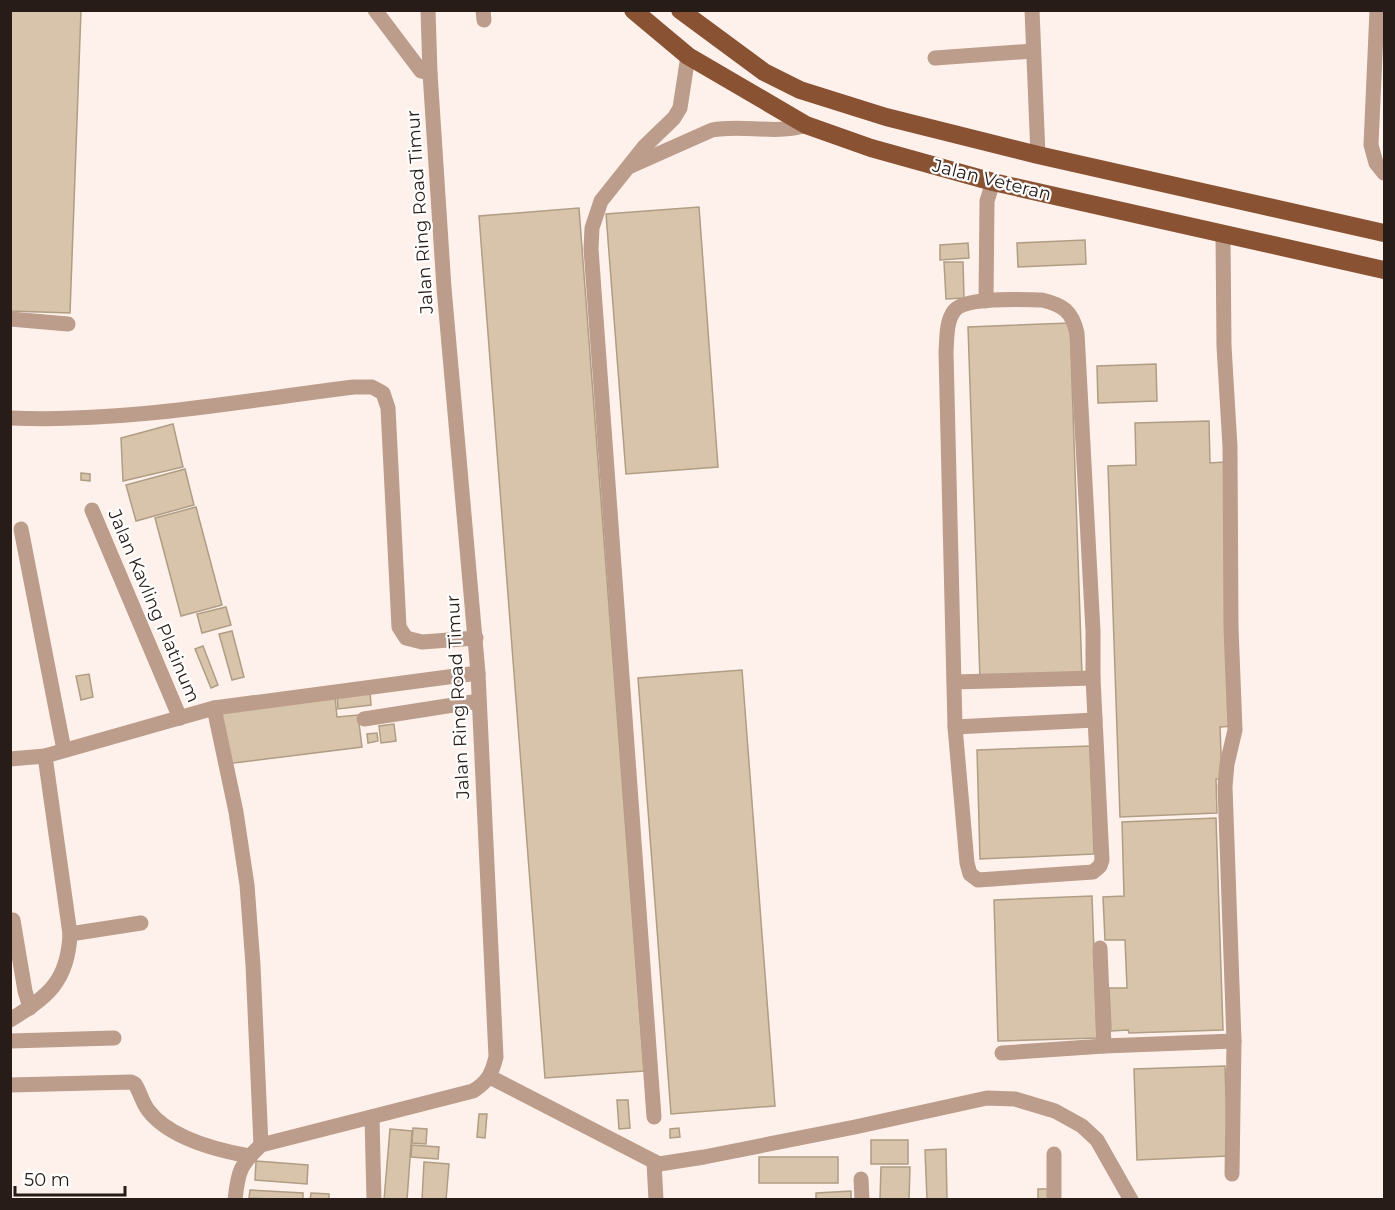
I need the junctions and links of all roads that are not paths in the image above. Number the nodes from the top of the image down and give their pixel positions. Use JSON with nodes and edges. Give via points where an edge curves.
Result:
{"nodes":[{"id":1,"x":375,"y":10,"type":"edge"},
{"id":2,"x":428,"y":10,"type":"edge"},
{"id":3,"x":633,"y":10,"type":"edge"},
{"id":4,"x":680,"y":10,"type":"edge"},
{"id":5,"x":1032,"y":10,"type":"edge"},
{"id":6,"x":1377,"y":10,"type":"edge"},
{"id":7,"x":1033,"y":51,"type":"junction"},
{"id":8,"x":688,"y":56,"type":"junction"},
{"id":9,"x":935,"y":58,"type":"dead end"},
{"id":10,"x":430,"y":73,"type":"junction"},
{"id":11,"x":806,"y":125,"type":"junction"},
{"id":12,"x":1038,"y":155,"type":"junction"},
{"id":13,"x":628,"y":167,"type":"junction"},
{"id":14,"x":1384,"y":173,"type":"edge"},
{"id":15,"x":990,"y":193,"type":"junction"},
{"id":16,"x":1384,"y":233,"type":"edge"},
{"id":17,"x":1223,"y":238,"type":"junction"},
{"id":18,"x":1384,"y":270,"type":"edge"},
{"id":19,"x":986,"y":301,"type":"junction"},
{"id":20,"x":10,"y":319,"type":"edge"},
{"id":21,"x":68,"y":324,"type":"dead end"},
{"id":22,"x":10,"y":418,"type":"edge"},
{"id":23,"x":92,"y":510,"type":"dead end"},
{"id":24,"x":21,"y":529,"type":"dead end"},
{"id":25,"x":476,"y":638,"type":"junction"},
{"id":26,"x":478,"y":673,"type":"junction"},
{"id":27,"x":1093,"y":678,"type":"junction"},
{"id":28,"x":954,"y":682,"type":"junction"},
{"id":29,"x":479,"y":701,"type":"junction"},
{"id":30,"x":214,"y":708,"type":"junction"},
{"id":31,"x":180,"y":718,"type":"junction"},
{"id":32,"x":364,"y":719,"type":"dead end"},
{"id":33,"x":1095,"y":720,"type":"junction"},
{"id":34,"x":956,"y":727,"type":"junction"},
{"id":35,"x":64,"y":750,"type":"junction"},
{"id":36,"x":45,"y":756,"type":"junction"},
{"id":37,"x":10,"y":759,"type":"edge"},
{"id":38,"x":13,"y":920,"type":"dead end"},
{"id":39,"x":141,"y":923,"type":"dead end"},
{"id":40,"x":70,"y":934,"type":"junction"},
{"id":41,"x":1100,"y":948,"type":"dead end"},
{"id":42,"x":30,"y":1008,"type":"junction"},
{"id":43,"x":10,"y":1020,"type":"edge"},
{"id":44,"x":114,"y":1038,"type":"dead end"},
{"id":45,"x":10,"y":1041,"type":"edge"},
{"id":46,"x":1234,"y":1041,"type":"junction"},
{"id":47,"x":1104,"y":1046,"type":"junction"},
{"id":48,"x":1002,"y":1053,"type":"dead end"},
{"id":49,"x":490,"y":1077,"type":"junction"},
{"id":50,"x":10,"y":1085,"type":"edge"},
{"id":51,"x":372,"y":1117,"type":"junction"},
{"id":52,"x":654,"y":1118,"type":"dead end"},
{"id":53,"x":261,"y":1145,"type":"junction"},
{"id":54,"x":1054,"y":1154,"type":"dead end"},
{"id":55,"x":249,"y":1156,"type":"junction"},
{"id":56,"x":654,"y":1162,"type":"junction"},
{"id":57,"x":1232,"y":1173,"type":"dead end"},
{"id":58,"x":861,"y":1179,"type":"dead end"},
{"id":59,"x":235,"y":1200,"type":"edge"},
{"id":60,"x":374,"y":1200,"type":"edge"},
{"id":61,"x":656,"y":1200,"type":"edge"},
{"id":62,"x":862,"y":1200,"type":"edge"},
{"id":63,"x":1054,"y":1200,"type":"edge"},
{"id":64,"x":1131,"y":1200,"type":"edge"}],
"edges":[{"from":1,"to":10,"type":"street","via":[[421,70]]},
{"from":2,"to":10,"type":"street","name":"Jalan Ring Road Timur"},
{"from":3,"to":8,"type":"main road","name":"Jalan Veteran"},
{"from":4,"to":12,"type":"main road","name":"Jalan Veteran","via":[[764,72],[800,90],[886,117]]},
{"from":5,"to":7,"type":"street"},
{"from":6,"to":14,"type":"street","via":[[1371,145],[1376,163]]},
{"from":7,"to":9,"type":"street"},
{"from":7,"to":12,"type":"street"},
{"from":8,"to":11,"type":"main road","name":"Jalan Veteran"},
{"from":8,"to":13,"type":"street","via":[[682,98],[674,118]]},
{"from":10,"to":25,"type":"street","name":"Jalan Ring Road Timur","via":[[444,288]]},
{"from":11,"to":13,"type":"street","via":[[780,131],[725,128],[702,134]]},
{"from":11,"to":15,"type":"main road","name":"Jalan Veteran"},
{"from":12,"to":16,"type":"main road","name":"Jalan Veteran"},
{"from":13,"to":52,"type":"street","via":[[595,214],[591,249]]},
{"from":15,"to":17,"type":"main road","name":"Jalan Veteran"},
{"from":15,"to":19,"type":"street"},
{"from":17,"to":18,"type":"main road","name":"Jalan Veteran"},
{"from":17,"to":46,"type":"street","via":[[1235,730],[1225,786]]},
{"from":19,"to":27,"type":"street","via":[[1042,300],[1070,313],[1075,323]]},
{"from":19,"to":28,"type":"street","via":[[959,307],[947,327]]},
{"from":20,"to":21,"type":"street"},
{"from":22,"to":25,"type":"street","via":[[57,420],[132,414],[372,387],[383,393],[388,408],[399,627],[406,638],[422,642]]},
{"from":23,"to":31,"type":"street","name":"Jalan Kavling Platinum"},
{"from":24,"to":35,"type":"street"},
{"from":25,"to":26,"type":"street","name":"Jalan Ring Road Timur"},
{"from":26,"to":29,"type":"street","name":"Jalan Ring Road Timur"},
{"from":26,"to":30,"type":"street"},
{"from":27,"to":28,"type":"street"},
{"from":27,"to":33,"type":"street"},
{"from":28,"to":34,"type":"street"},
{"from":29,"to":32,"type":"street"},
{"from":29,"to":49,"type":"street","name":"Jalan Ring Road Timur","via":[[496,1057]]},
{"from":30,"to":31,"type":"street"},
{"from":30,"to":53,"type":"street","via":[[247,885]]},
{"from":31,"to":35,"type":"street"},
{"from":33,"to":34,"type":"street"},
{"from":33,"to":34,"type":"street","via":[[1100,866],[1093,872],[984,880],[974,878],[968,869]]},
{"from":35,"to":36,"type":"street"},
{"from":36,"to":37,"type":"street"},
{"from":36,"to":40,"type":"street"},
{"from":38,"to":42,"type":"street"},
{"from":39,"to":40,"type":"street"},
{"from":40,"to":42,"type":"street","via":[[69,954],[61,974],[50,992]]},
{"from":41,"to":47,"type":"street"},
{"from":42,"to":43,"type":"street"},
{"from":44,"to":45,"type":"street"},
{"from":46,"to":47,"type":"street"},
{"from":46,"to":57,"type":"street"},
{"from":47,"to":48,"type":"street"},
{"from":49,"to":51,"type":"street","via":[[473,1091]]},
{"from":49,"to":56,"type":"street"},
{"from":50,"to":55,"type":"street","via":[[130,1082],[152,1114],[174,1130],[202,1146]]},
{"from":51,"to":53,"type":"street"},
{"from":51,"to":60,"type":"street"},
{"from":53,"to":55,"type":"street"},
{"from":54,"to":63,"type":"street"},
{"from":55,"to":59,"type":"street","via":[[238,1173]]},
{"from":56,"to":61,"type":"street"},
{"from":56,"to":64,"type":"street","via":[[704,1157],[987,1098],[1015,1099],[1055,1111],[1082,1126],[1096,1140]]},
{"from":58,"to":62,"type":"street"}]}
